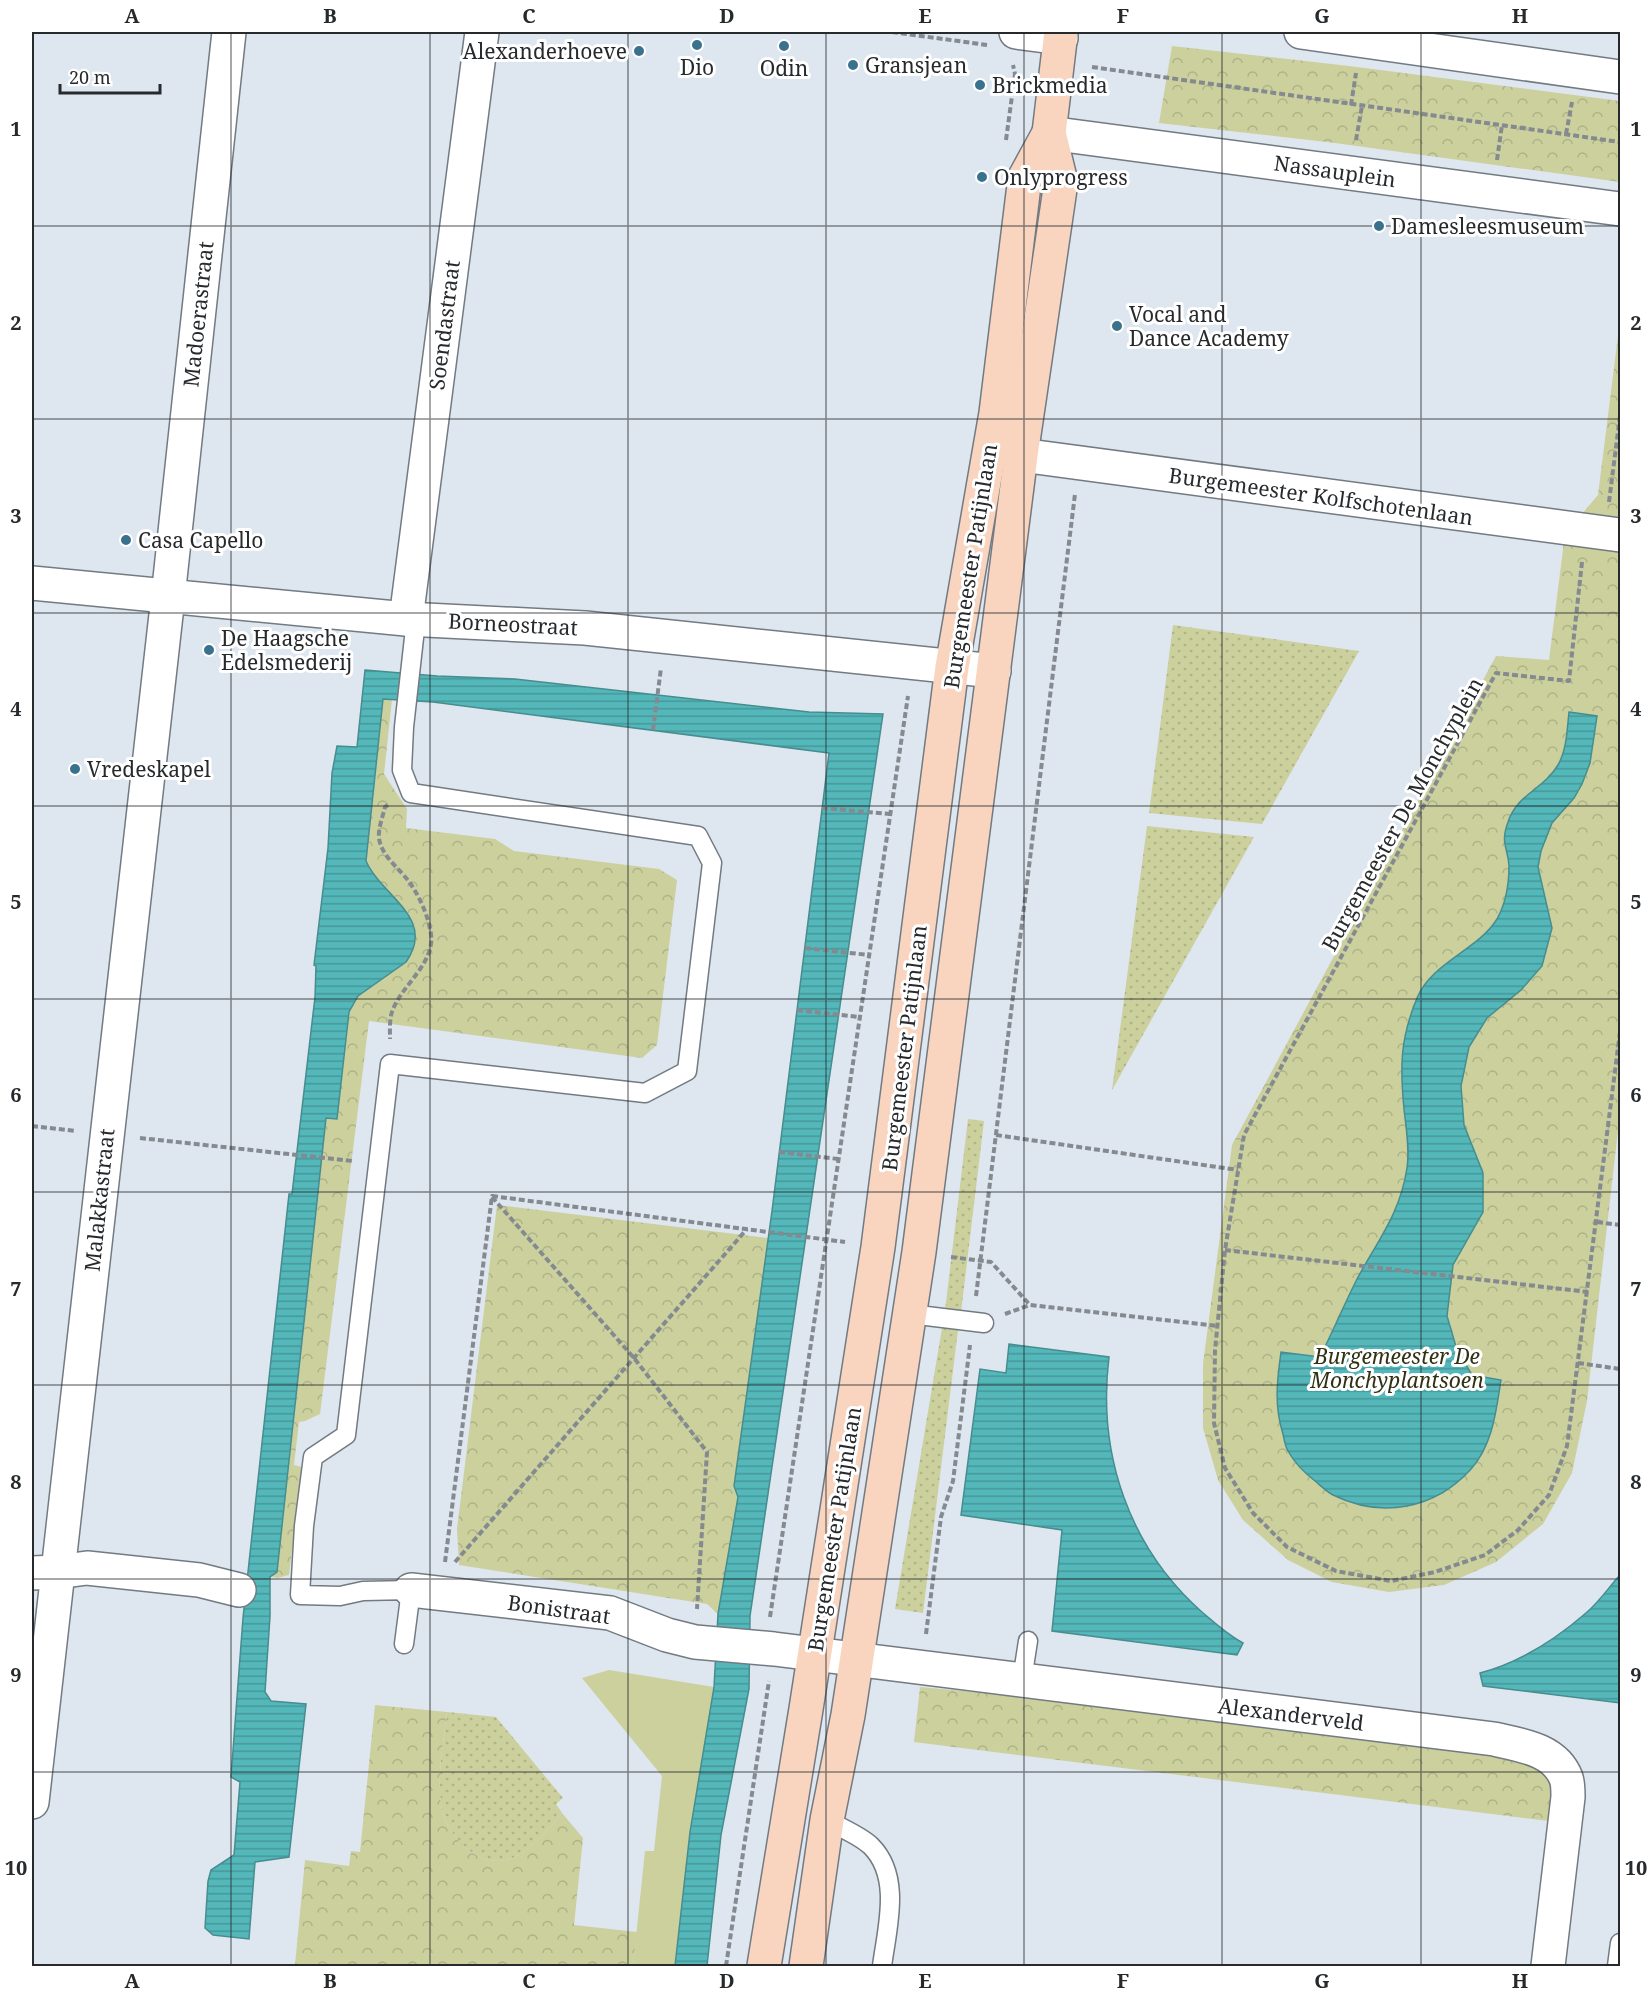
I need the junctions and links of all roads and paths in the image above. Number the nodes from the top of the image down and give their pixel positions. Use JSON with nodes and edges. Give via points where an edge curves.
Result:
{"nodes":[{"id":1,"x":229,"y":32,"type":"edge"},
{"id":2,"x":482,"y":32,"type":"edge"},
{"id":3,"x":892,"y":32,"type":"edge"},
{"id":4,"x":1301,"y":32,"type":"edge"},
{"id":5,"x":1061,"y":35,"type":"edge"},
{"id":6,"x":1006,"y":45,"type":"edge"},
{"id":7,"x":1092,"y":67,"type":"dead end"},
{"id":8,"x":1620,"y":77,"type":"edge"},
{"id":9,"x":1049,"y":133,"type":"junction"},
{"id":10,"x":1006,"y":134,"type":"dead end"},
{"id":11,"x":1620,"y":142,"type":"edge"},
{"id":12,"x":1620,"y":209,"type":"edge"},
{"id":13,"x":1620,"y":416,"type":"edge"},
{"id":14,"x":1021,"y":456,"type":"junction"},
{"id":15,"x":1079,"y":463,"type":"junction"},
{"id":16,"x":1604,"y":533,"type":"edge"},
{"id":17,"x":32,"y":583,"type":"edge"},
{"id":18,"x":168,"y":597,"type":"junction"},
{"id":19,"x":411,"y":619,"type":"junction"},
{"id":20,"x":913,"y":663,"type":"junction"},
{"id":21,"x":952,"y":667,"type":"junction"},
{"id":22,"x":994,"y":671,"type":"junction"},
{"id":23,"x":658,"y":695,"type":"dead end"},
{"id":24,"x":653,"y":730,"type":"dead end"},
{"id":25,"x":411,"y":793,"type":"junction"},
{"id":26,"x":822,"y":808,"type":"dead end"},
{"id":27,"x":890,"y":814,"type":"junction"},
{"id":28,"x":805,"y":948,"type":"dead end"},
{"id":29,"x":869,"y":955,"type":"junction"},
{"id":30,"x":797,"y":1010,"type":"dead end"},
{"id":31,"x":859,"y":1017,"type":"junction"},
{"id":32,"x":1620,"y":1032,"type":"edge"},
{"id":33,"x":390,"y":1064,"type":"junction"},
{"id":34,"x":32,"y":1126,"type":"edge"},
{"id":35,"x":107,"y":1134,"type":"junction"},
{"id":36,"x":996,"y":1135,"type":"junction"},
{"id":37,"x":779,"y":1152,"type":"dead end"},
{"id":38,"x":326,"y":1158,"type":"dead end"},
{"id":39,"x":836,"y":1159,"type":"junction"},
{"id":40,"x":1238,"y":1170,"type":"junction"},
{"id":41,"x":492,"y":1196,"type":"junction"},
{"id":42,"x":1597,"y":1221,"type":"junction"},
{"id":43,"x":1620,"y":1225,"type":"edge"},
{"id":44,"x":747,"y":1228,"type":"junction"},
{"id":45,"x":823,"y":1238,"type":"dead end"},
{"id":46,"x":1226,"y":1250,"type":"junction"},
{"id":47,"x":992,"y":1262,"type":"dead end"},
{"id":48,"x":1588,"y":1292,"type":"junction"},
{"id":49,"x":910,"y":1314,"type":"junction"},
{"id":50,"x":978,"y":1322,"type":"junction"},
{"id":51,"x":1218,"y":1326,"type":"junction"},
{"id":52,"x":634,"y":1358,"type":"junction"},
{"id":53,"x":1578,"y":1363,"type":"junction"},
{"id":54,"x":1620,"y":1369,"type":"edge"},
{"id":55,"x":44,"y":1572,"type":"edge"},
{"id":56,"x":432,"y":1587,"type":"junction"},
{"id":57,"x":239,"y":1590,"type":"dead end"},
{"id":58,"x":1028,"y":1641,"type":"dead end"},
{"id":59,"x":699,"y":1642,"type":"junction"},
{"id":60,"x":404,"y":1644,"type":"dead end"},
{"id":61,"x":769,"y":1649,"type":"junction"},
{"id":62,"x":814,"y":1655,"type":"junction"},
{"id":63,"x":857,"y":1660,"type":"junction"},
{"id":64,"x":922,"y":1668,"type":"junction"},
{"id":65,"x":1022,"y":1680,"type":"junction"},
{"id":66,"x":32,"y":1802,"type":"edge"},
{"id":67,"x":827,"y":1820,"type":"junction"},
{"id":68,"x":1620,"y":1943,"type":"edge"},
{"id":69,"x":726,"y":1966,"type":"edge"},
{"id":70,"x":764,"y":1966,"type":"edge"},
{"id":71,"x":806,"y":1966,"type":"edge"},
{"id":72,"x":882,"y":1966,"type":"edge"},
{"id":73,"x":1548,"y":1966,"type":"edge"},
{"id":74,"x":1617,"y":1966,"type":"edge"}],
"edges":[{"from":1,"to":18,"type":"street","name":"Madoerastraat"},
{"from":2,"to":19,"type":"street","name":"Soendastraat"},
{"from":3,"to":6,"type":"path"},
{"from":4,"to":8,"type":"street"},
{"from":5,"to":6,"type":"street"},
{"from":5,"to":9,"type":"main road","name":"Burgemeester Patijnlaan"},
{"from":6,"to":10,"type":"path","via":[[1015,74]]},
{"from":7,"to":11,"type":"path"},
{"from":9,"to":12,"type":"street","name":"Nassauplein"},
{"from":9,"to":14,"type":"main road","name":"Burgemeester Patijnlaan","via":[[1061,182]]},
{"from":9,"to":21,"type":"main road","name":"Burgemeester Patijnlaan","via":[[1025,177],[996,413]]},
{"from":13,"to":16,"type":"path","name":"Burgemeester De Monchyplein"},
{"from":14,"to":15,"type":"street","name":"Burgemeester Kolfschotenlaan"},
{"from":14,"to":22,"type":"main road","name":"Burgemeester Patijnlaan"},
{"from":15,"to":16,"type":"street","name":"Burgemeester Kolfschotenlaan"},
{"from":15,"to":36,"type":"path"},
{"from":16,"to":40,"type":"path","name":"Burgemeester De Monchyplein","via":[[1569,681],[1496,673],[1244,1136]]},
{"from":17,"to":18,"type":"street","name":"Borneostraat"},
{"from":18,"to":19,"type":"street","name":"Borneostraat"},
{"from":18,"to":35,"type":"street","name":"Malakkastraat"},
{"from":19,"to":20,"type":"street","name":"Borneostraat","via":[[585,628]]},
{"from":19,"to":25,"type":"lane","via":[[412,654],[402,770]]},
{"from":20,"to":21,"type":"street","name":"Borneostraat"},
{"from":20,"to":27,"type":"path","name":"Burgemeester Patijnlaan"},
{"from":21,"to":22,"type":"street","name":"Borneostraat"},
{"from":21,"to":62,"type":"main road","name":"Burgemeester Patijnlaan","via":[[878,1247]]},
{"from":22,"to":49,"type":"main road","name":"Burgemeester Patijnlaan"},
{"from":23,"to":24,"type":"path"},
{"from":25,"to":33,"type":"path","via":[[385,807],[379,838],[384,851],[423,904],[432,938],[426,958],[393,1007]]},
{"from":25,"to":33,"type":"lane","via":[[698,836],[712,863],[687,1071],[645,1094]]},
{"from":26,"to":27,"type":"path"},
{"from":27,"to":29,"type":"path","name":"Burgemeester Patijnlaan"},
{"from":28,"to":29,"type":"path"},
{"from":29,"to":31,"type":"path","name":"Burgemeester Patijnlaan"},
{"from":30,"to":31,"type":"path"},
{"from":31,"to":39,"type":"path","name":"Burgemeester Patijnlaan"},
{"from":32,"to":42,"type":"path","name":"Burgemeester De Monchyplein"},
{"from":33,"to":56,"type":"lane","name":"Bonistraat","via":[[346,1435],[313,1457],[300,1595],[340,1596]]},
{"from":34,"to":35,"type":"path"},
{"from":35,"to":38,"type":"path"},
{"from":35,"to":55,"type":"street","name":"Malakkastraat"},
{"from":36,"to":40,"type":"path"},
{"from":36,"to":50,"type":"path"},
{"from":37,"to":39,"type":"path"},
{"from":39,"to":61,"type":"path","name":"Burgemeester Patijnlaan","via":[[768,1625]]},
{"from":40,"to":46,"type":"path","name":"Burgemeester De Monchyplein"},
{"from":41,"to":44,"type":"path"},
{"from":41,"to":52,"type":"path"},
{"from":41,"to":56,"type":"path"},
{"from":42,"to":43,"type":"path"},
{"from":42,"to":48,"type":"path","name":"Burgemeester De Monchyplein"},
{"from":44,"to":45,"type":"path"},
{"from":44,"to":52,"type":"path"},
{"from":46,"to":48,"type":"path"},
{"from":46,"to":51,"type":"path","name":"Burgemeester De Monchyplein"},
{"from":47,"to":51,"type":"path","via":[[1030,1305]]},
{"from":48,"to":53,"type":"path","name":"Burgemeester De Monchyplein"},
{"from":49,"to":50,"type":"lane"},
{"from":49,"to":63,"type":"main road","name":"Burgemeester Patijnlaan"},
{"from":50,"to":64,"type":"path","via":[[953,1481],[941,1518]]},
{"from":51,"to":53,"type":"path","name":"Burgemeester De Monchyplein","via":[[1213,1365],[1214,1423],[1224,1468],[1254,1513],[1287,1547],[1336,1571],[1390,1581],[1435,1572],[1485,1555],[1518,1530],[1549,1495],[1567,1446]]},
{"from":52,"to":56,"type":"path"},
{"from":52,"to":59,"type":"path","via":[[707,1452]]},
{"from":53,"to":54,"type":"path"},
{"from":55,"to":57,"type":"street","via":[[87,1568],[199,1580]]},
{"from":55,"to":66,"type":"street","name":"Malakkastraat"},
{"from":56,"to":59,"type":"street","name":"Bonistraat","via":[[610,1613],[667,1635]]},
{"from":56,"to":60,"type":"lane"},
{"from":58,"to":65,"type":"lane"},
{"from":59,"to":61,"type":"street","name":"Bonistraat"},
{"from":61,"to":62,"type":"street","name":"Bonistraat"},
{"from":61,"to":69,"type":"path","name":"Burgemeester Patijnlaan"},
{"from":62,"to":63,"type":"street","name":"Alexanderveld"},
{"from":62,"to":70,"type":"main road","name":"Burgemeester Patijnlaan"},
{"from":63,"to":64,"type":"street","name":"Alexanderveld"},
{"from":63,"to":67,"type":"main road","name":"Burgemeester Patijnlaan"},
{"from":64,"to":65,"type":"street","name":"Alexanderveld"},
{"from":65,"to":73,"type":"street","name":"Alexanderveld","via":[[1494,1739],[1532,1748],[1553,1759],[1566,1778],[1568,1797]]},
{"from":67,"to":71,"type":"main road","name":"Burgemeester Patijnlaan"},
{"from":67,"to":72,"type":"lane","via":[[871,1845],[885,1867],[891,1898]]},
{"from":68,"to":74,"type":"lane"}]}
